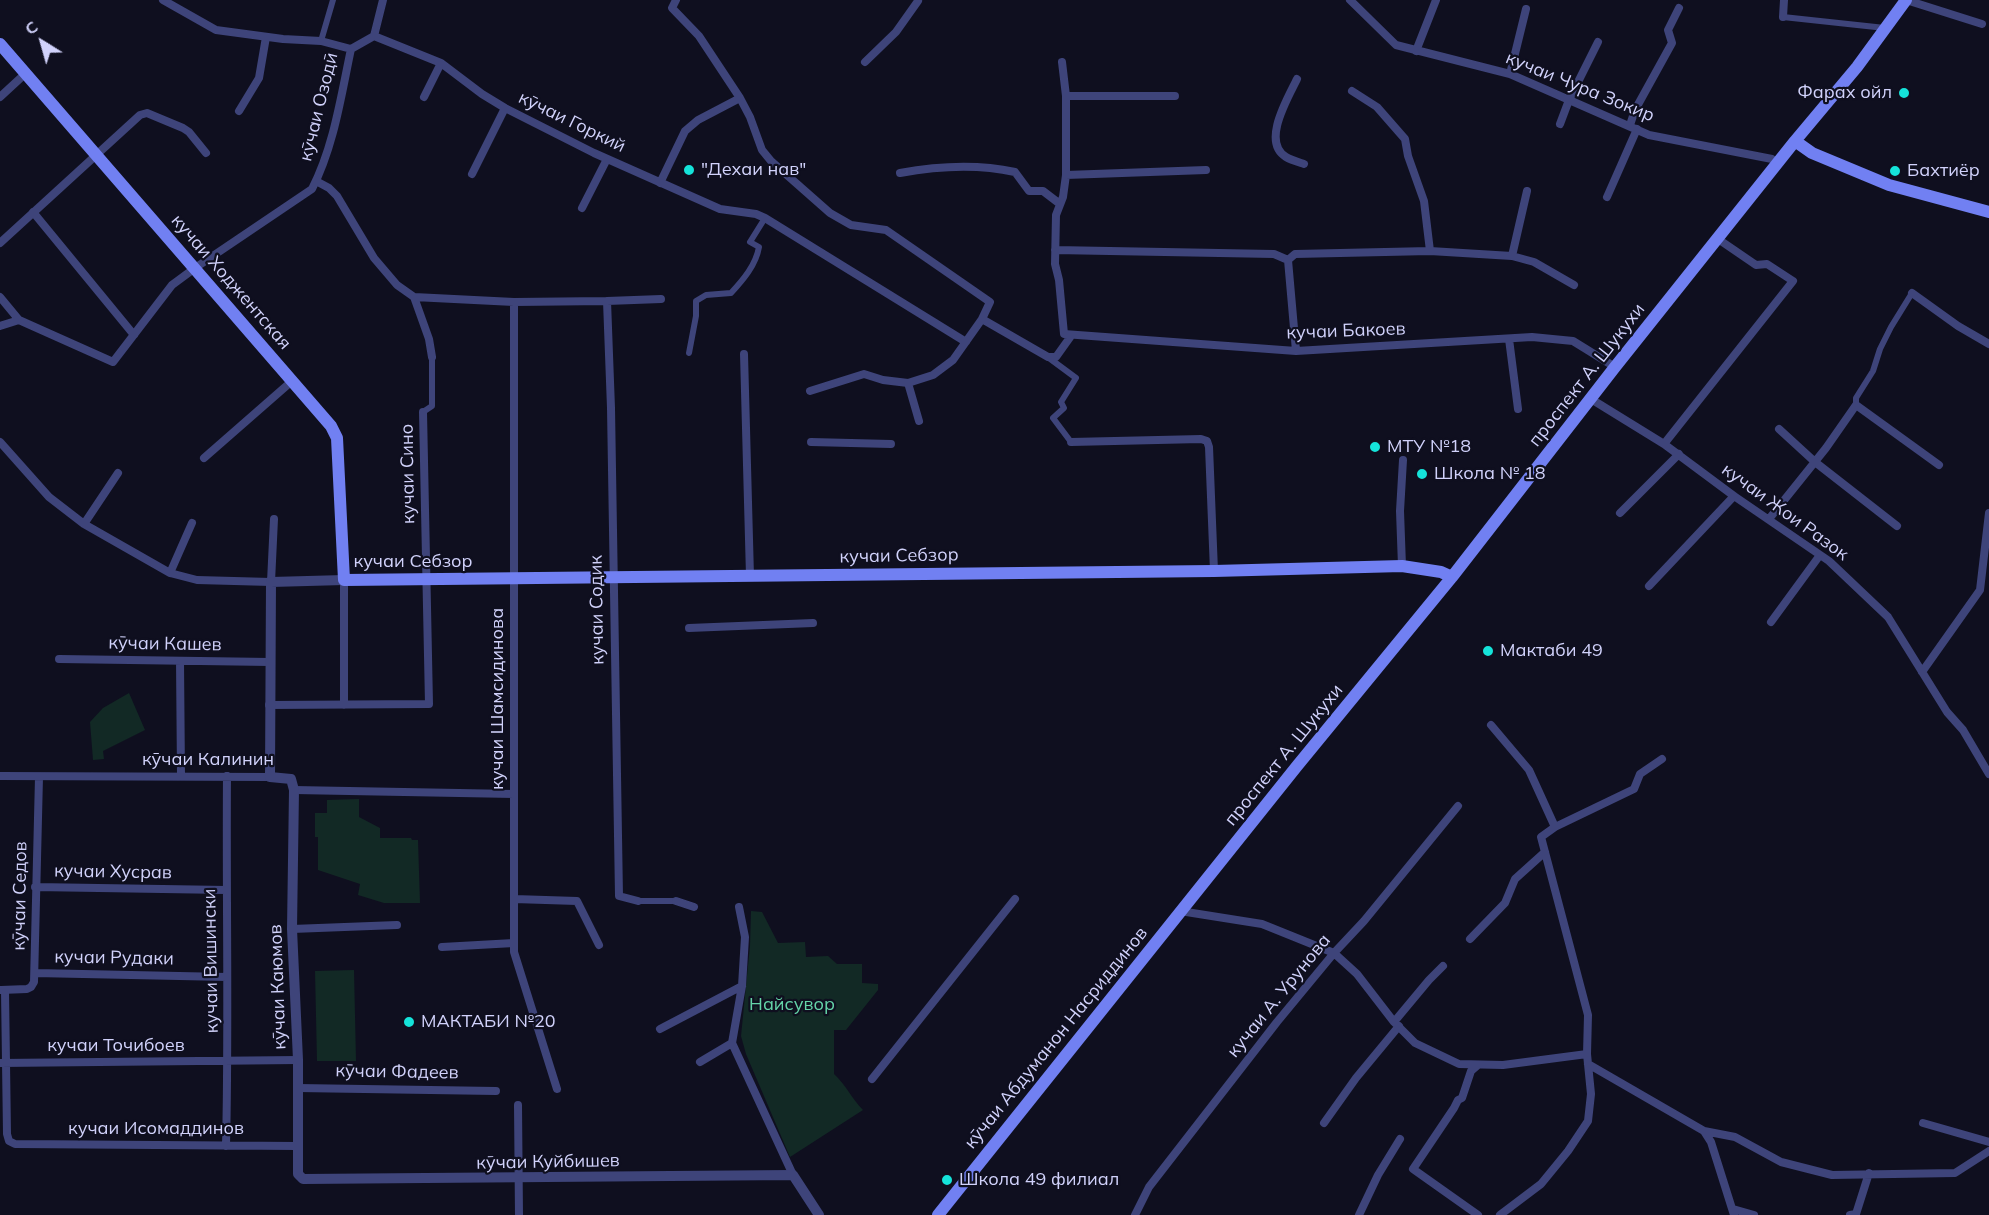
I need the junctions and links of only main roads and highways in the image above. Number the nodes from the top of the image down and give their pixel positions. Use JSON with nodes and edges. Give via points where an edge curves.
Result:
{"nodes":[{"id":1,"x":1906,"y":0,"type":"edge"},
{"id":2,"x":0,"y":44,"type":"edge"},
{"id":3,"x":1795,"y":141,"type":"junction"},
{"id":4,"x":1989,"y":212,"type":"edge"},
{"id":5,"x":1452,"y":577,"type":"junction"},
{"id":6,"x":344,"y":580,"type":"joint"},
{"id":7,"x":1180,"y":911,"type":"joint"},
{"id":8,"x":938,"y":1215,"type":"edge"}],
"edges":[{"from":1,"to":3,"type":"main road","name":"проспект А. Шукухи"},
{"from":2,"to":6,"type":"main road","name":"кучаи Ходжентская","via":[[331,426],[337,438]]},
{"from":3,"to":4,"type":"main road","via":[[1812,153],[1889,185]]},
{"from":3,"to":5,"type":"main road","name":"проспект А. Шукухи"},
{"from":5,"to":6,"type":"main road","name":"кучаи Себзор","via":[[1402,566]]},
{"from":5,"to":7,"type":"main road","name":"проспект А. Шукухи"},
{"from":7,"to":8,"type":"main road","name":"кӯчаи Абдуманон Насриддинов"}]}
